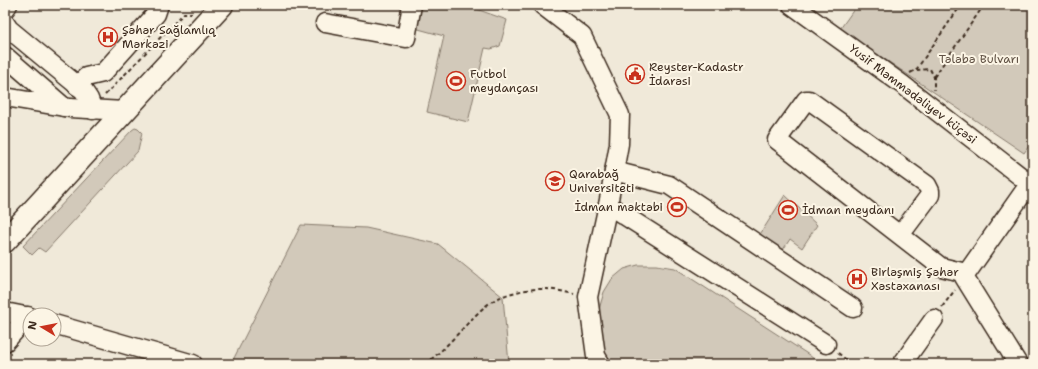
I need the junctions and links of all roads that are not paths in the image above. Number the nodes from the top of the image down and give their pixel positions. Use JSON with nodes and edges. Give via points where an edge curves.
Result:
{"nodes":[{"id":1,"x":8,"y":5,"type":"edge"},
{"id":2,"x":159,"y":5,"type":"edge"},
{"id":3,"x":222,"y":5,"type":"edge"},
{"id":4,"x":412,"y":5,"type":"edge"},
{"id":5,"x":542,"y":5,"type":"edge"},
{"id":6,"x":792,"y":5,"type":"edge"},
{"id":7,"x":5,"y":9,"type":"edge"},
{"id":8,"x":5,"y":23,"type":"edge"},
{"id":9,"x":325,"y":23,"type":"dead end"},
{"id":10,"x":5,"y":56,"type":"edge"},
{"id":11,"x":77,"y":86,"type":"junction"},
{"id":12,"x":5,"y":97,"type":"edge"},
{"id":13,"x":64,"y":107,"type":"junction"},
{"id":14,"x":93,"y":110,"type":"junction"},
{"id":15,"x":124,"y":112,"type":"junction"},
{"id":16,"x":614,"y":171,"type":"junction"},
{"id":17,"x":1032,"y":184,"type":"edge"},
{"id":18,"x":608,"y":205,"type":"junction"},
{"id":19,"x":900,"y":235,"type":"junction"},
{"id":20,"x":7,"y":236,"type":"edge"},
{"id":21,"x":965,"y":275,"type":"junction"},
{"id":22,"x":853,"y":308,"type":"dead end"},
{"id":23,"x":5,"y":312,"type":"edge"},
{"id":24,"x":22,"y":316,"type":"edge"},
{"id":25,"x":934,"y":319,"type":"road end"},
{"id":26,"x":22,"y":324,"type":"edge"},
{"id":27,"x":62,"y":326,"type":"edge"},
{"id":28,"x":5,"y":342,"type":"edge"},
{"id":29,"x":826,"y":344,"type":"dead end"},
{"id":30,"x":193,"y":364,"type":"edge"},
{"id":31,"x":601,"y":364,"type":"edge"},
{"id":32,"x":902,"y":364,"type":"edge"},
{"id":33,"x":1018,"y":364,"type":"edge"}],
"edges":[{"from":1,"to":7,"type":"street"},
{"from":2,"to":11,"type":"street","via":[[156,14],[103,73],[86,77]]},
{"from":3,"to":15,"type":"main road"},
{"from":4,"to":9,"type":"street","via":[[406,38]]},
{"from":5,"to":16,"type":"street","via":[[582,36],[620,116],[619,144]]},
{"from":6,"to":17,"type":"street","name":"Yusif Məmmədəliyev küçəsi","via":[[891,76]]},
{"from":8,"to":11,"type":"street"},
{"from":10,"to":13,"type":"street"},
{"from":11,"to":14,"type":"street","via":[[89,99]]},
{"from":12,"to":13,"type":"street"},
{"from":13,"to":14,"type":"street"},
{"from":14,"to":15,"type":"street"},
{"from":15,"to":20,"type":"main road"},
{"from":16,"to":18,"type":"street"},
{"from":16,"to":22,"type":"street","via":[[669,185]]},
{"from":17,"to":21,"type":"street"},
{"from":18,"to":29,"type":"street"},
{"from":18,"to":31,"type":"street","via":[[588,297],[596,356]]},
{"from":19,"to":19,"type":"street","via":[[930,196],[927,185],[806,100],[777,140]]},
{"from":19,"to":21,"type":"street","via":[[941,267]]},
{"from":21,"to":33,"type":"street"},
{"from":23,"to":24,"type":"street"},
{"from":25,"to":32,"type":"street"},
{"from":26,"to":28,"type":"street"},
{"from":27,"to":30,"type":"street"}]}
